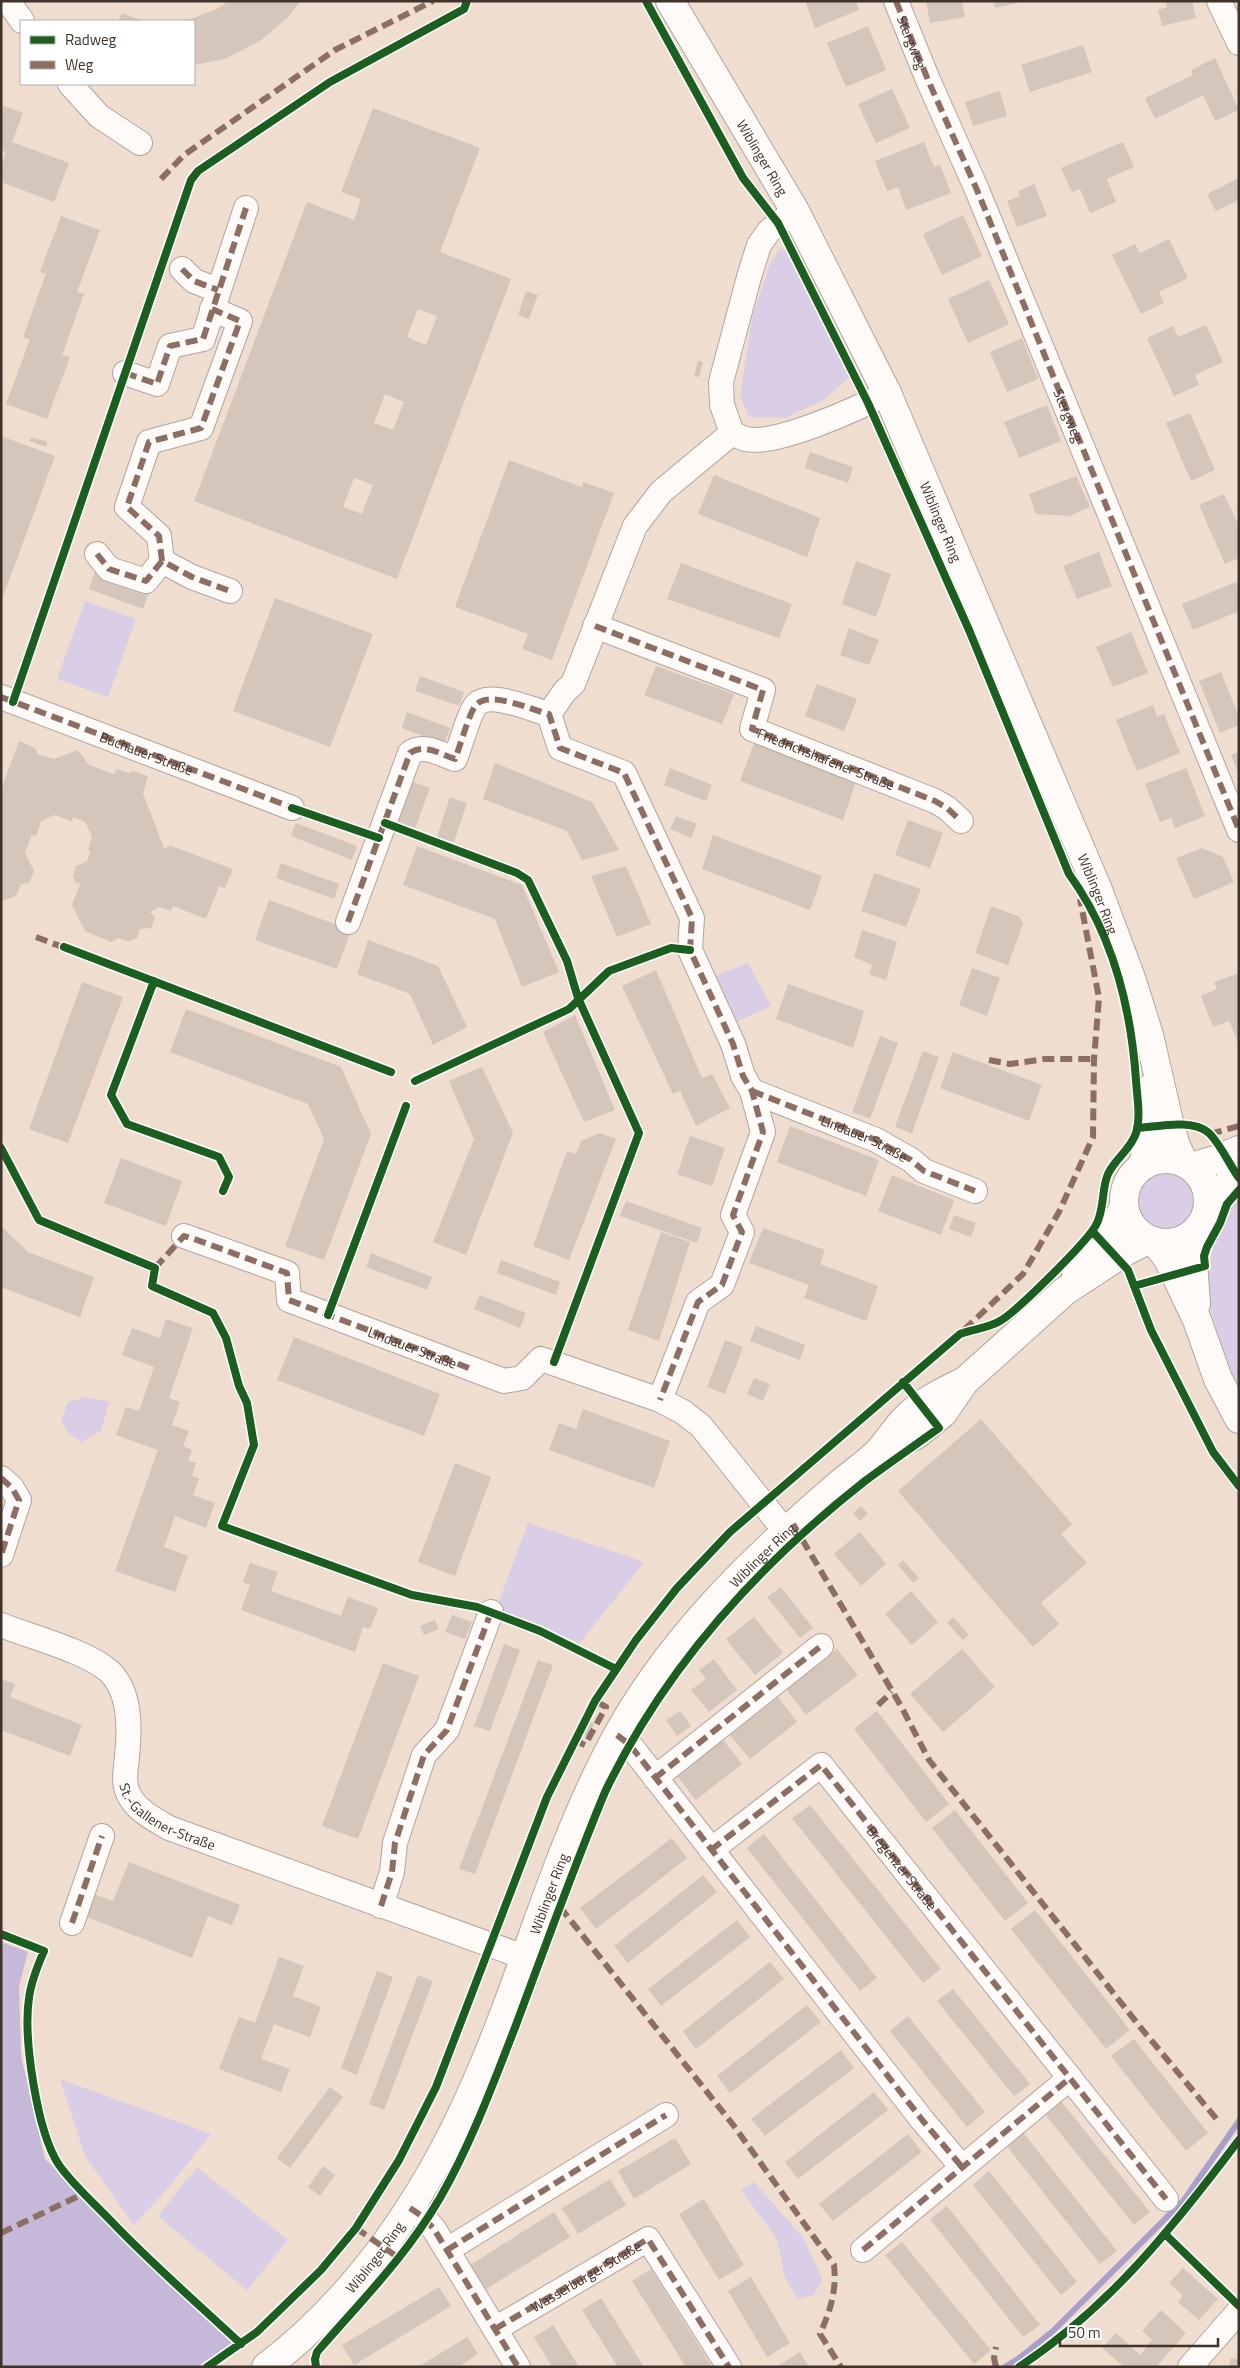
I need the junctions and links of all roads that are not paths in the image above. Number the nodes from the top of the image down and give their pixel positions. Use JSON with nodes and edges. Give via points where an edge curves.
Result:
{"nodes":[{"id":1,"x":8,"y":1,"type":"edge"},
{"id":2,"x":670,"y":1,"type":"edge"},
{"id":3,"x":896,"y":1,"type":"edge"},
{"id":4,"x":1219,"y":1,"type":"edge"},
{"id":5,"x":21,"y":20,"type":"edge"},
{"id":6,"x":1239,"y":43,"type":"edge"},
{"id":7,"x":71,"y":85,"type":"edge"},
{"id":8,"x":140,"y":143,"type":"dead end"},
{"id":9,"x":246,"y":208,"type":"dead end"},
{"id":10,"x":795,"y":211,"type":"junction"},
{"id":11,"x":182,"y":269,"type":"dead end"},
{"id":12,"x":215,"y":300,"type":"junction"},
{"id":13,"x":125,"y":373,"type":"dead end"},
{"id":14,"x":887,"y":393,"type":"junction"},
{"id":15,"x":732,"y":433,"type":"junction"},
{"id":16,"x":97,"y":554,"type":"dead end"},
{"id":17,"x":162,"y":561,"type":"junction"},
{"id":18,"x":230,"y":591,"type":"dead end"},
{"id":19,"x":595,"y":626,"type":"junction"},
{"id":20,"x":1,"y":697,"type":"edge"},
{"id":21,"x":549,"y":714,"type":"junction"},
{"id":22,"x":292,"y":808,"type":"dead end"},
{"id":23,"x":961,"y":821,"type":"dead end"},
{"id":24,"x":1239,"y":830,"type":"edge"},
{"id":25,"x":348,"y":922,"type":"dead end"},
{"id":26,"x":1155,"y":1067,"type":"junction"},
{"id":27,"x":752,"y":1092,"type":"junction"},
{"id":28,"x":1239,"y":1150,"type":"edge"},
{"id":29,"x":1143,"y":1165,"type":"junction"},
{"id":30,"x":1187,"y":1165,"type":"junction"},
{"id":31,"x":1239,"y":1173,"type":"edge"},
{"id":32,"x":975,"y":1191,"type":"dead end"},
{"id":33,"x":1208,"y":1203,"type":"junction"},
{"id":34,"x":1124,"y":1208,"type":"junction"},
{"id":35,"x":1193,"y":1233,"type":"junction"},
{"id":36,"x":184,"y":1236,"type":"dead end"},
{"id":37,"x":1152,"y":1241,"type":"junction"},
{"id":38,"x":1065,"y":1291,"type":"junction"},
{"id":39,"x":1197,"y":1320,"type":"junction"},
{"id":40,"x":660,"y":1400,"type":"junction"},
{"id":41,"x":1239,"y":1419,"type":"edge"},
{"id":42,"x":1,"y":1478,"type":"edge"},
{"id":43,"x":785,"y":1531,"type":"junction"},
{"id":44,"x":1,"y":1555,"type":"edge"},
{"id":45,"x":491,"y":1612,"type":"dead end"},
{"id":46,"x":1,"y":1625,"type":"edge"},
{"id":47,"x":821,"y":1646,"type":"dead end"},
{"id":48,"x":618,"y":1735,"type":"junction"},
{"id":49,"x":655,"y":1778,"type":"junction"},
{"id":50,"x":102,"y":1836,"type":"dead end"},
{"id":51,"x":711,"y":1850,"type":"junction"},
{"id":52,"x":381,"y":1906,"type":"junction"},
{"id":53,"x":72,"y":1923,"type":"dead end"},
{"id":54,"x":524,"y":1957,"type":"junction"},
{"id":55,"x":1070,"y":2078,"type":"junction"},
{"id":56,"x":666,"y":2115,"type":"dead end"},
{"id":57,"x":962,"y":2167,"type":"junction"},
{"id":58,"x":1166,"y":2199,"type":"dead end"},
{"id":59,"x":410,"y":2208,"type":"junction"},
{"id":60,"x":447,"y":2250,"type":"junction"},
{"id":61,"x":863,"y":2250,"type":"dead end"},
{"id":62,"x":1239,"y":2311,"type":"edge"},
{"id":63,"x":495,"y":2330,"type":"junction"},
{"id":64,"x":274,"y":2364,"type":"edge"},
{"id":65,"x":518,"y":2367,"type":"edge"},
{"id":66,"x":729,"y":2367,"type":"edge"},
{"id":67,"x":1190,"y":2367,"type":"edge"}],
"edges":[{"from":1,"to":5,"type":"street"},
{"from":2,"to":10,"type":"main road","name":"Wiblinger Ring"},
{"from":3,"to":24,"type":"street","name":"Stergweg","via":[[977,190]]},
{"from":4,"to":6,"type":"street"},
{"from":7,"to":8,"type":"street","via":[[98,116]]},
{"from":9,"to":12,"type":"street"},
{"from":10,"to":14,"type":"main road","name":"Wiblinger Ring"},
{"from":10,"to":15,"type":"street","via":[[768,231],[759,245],[749,277],[722,382],[722,405]]},
{"from":11,"to":12,"type":"street"},
{"from":12,"to":13,"type":"street","via":[[203,339],[170,346],[157,384]]},
{"from":12,"to":17,"type":"street","via":[[240,321],[201,428],[149,442],[127,507],[159,536]]},
{"from":14,"to":15,"type":"street","via":[[792,433],[747,439]]},
{"from":14,"to":26,"type":"main road","name":"Wiblinger Ring","via":[[1098,890],[1131,978]]},
{"from":15,"to":19,"type":"street","via":[[661,492],[635,526]]},
{"from":16,"to":17,"type":"street","via":[[109,569],[146,581]]},
{"from":17,"to":18,"type":"street","via":[[192,577]]},
{"from":19,"to":21,"type":"street","via":[[573,684]]},
{"from":19,"to":23,"type":"street","name":"Friedrichshafener Straße","via":[[763,690],[752,729],[935,801]]},
{"from":20,"to":22,"type":"street","name":"Buchauer Straße"},
{"from":21,"to":25,"type":"street","via":[[497,698],[484,699],[475,706],[455,759],[424,748],[410,754]]},
{"from":21,"to":27,"type":"street","via":[[560,748],[624,773],[692,918],[690,950]]},
{"from":26,"to":29,"type":"main road","name":"Wiblinger Ring"},
{"from":26,"to":30,"type":"main road","name":"Wiblinger Ring","via":[[1176,1146]]},
{"from":27,"to":32,"type":"street","name":"Lindauer Straße","via":[[876,1140],[927,1173]]},
{"from":27,"to":40,"type":"street","via":[[763,1132],[732,1215],[742,1232],[722,1285],[698,1302]]},
{"from":28,"to":30,"type":"main road","via":[[1215,1160]]},
{"from":29,"to":30,"type":"main road","via":[[1164,1158]]},
{"from":29,"to":34,"type":"main road","via":[[1132,1174],[1125,1187]]},
{"from":30,"to":33,"type":"main road","via":[[1204,1183]]},
{"from":31,"to":33,"type":"main road"},
{"from":33,"to":35,"type":"main road","via":[[1202,1223]]},
{"from":34,"to":37,"type":"main road","via":[[1132,1227]]},
{"from":34,"to":38,"type":"main road","name":"Wiblinger Ring"},
{"from":35,"to":37,"type":"main road","via":[[1175,1242]]},
{"from":35,"to":39,"type":"main road"},
{"from":36,"to":40,"type":"street","name":"Lindauer Straße","via":[[287,1274],[289,1300],[504,1381],[522,1378],[541,1359]]},
{"from":37,"to":38,"type":"main road","name":"Wiblinger Ring","via":[[1126,1251]]},
{"from":37,"to":39,"type":"main road","via":[[1168,1259]]},
{"from":38,"to":43,"type":"main road","name":"Wiblinger Ring","via":[[965,1381],[934,1422],[879,1452]]},
{"from":39,"to":41,"type":"main road","via":[[1218,1379]]},
{"from":40,"to":43,"type":"street","name":"Lindauer Straße","via":[[701,1426]]},
{"from":42,"to":44,"type":"street","via":[[19,1500]]},
{"from":43,"to":48,"type":"main road","name":"Wiblinger Ring","via":[[731,1582],[693,1626],[652,1680]]},
{"from":45,"to":52,"type":"street","via":[[447,1730],[424,1756],[395,1843],[392,1872]]},
{"from":46,"to":52,"type":"street","name":"St.-Gallener-Straße","via":[[95,1661],[118,1680],[128,1715],[124,1782],[143,1813],[168,1828]]},
{"from":47,"to":49,"type":"street"},
{"from":48,"to":49,"type":"street","via":[[630,1745]]},
{"from":48,"to":54,"type":"main road","name":"Wiblinger Ring","via":[[574,1827]]},
{"from":49,"to":51,"type":"street"},
{"from":50,"to":53,"type":"street"},
{"from":51,"to":55,"type":"street","name":"Bregenzer Straße","via":[[821,1765]]},
{"from":51,"to":57,"type":"street","via":[[923,2122]]},
{"from":52,"to":54,"type":"street","name":"St.-Gallener-Straße"},
{"from":54,"to":59,"type":"main road","name":"Wiblinger Ring","via":[[473,2089],[442,2155]]},
{"from":55,"to":57,"type":"street"},
{"from":55,"to":58,"type":"street","name":"Bregenzer Straße"},
{"from":56,"to":60,"type":"street"},
{"from":57,"to":61,"type":"street"},
{"from":59,"to":60,"type":"street","via":[[430,2224]]},
{"from":59,"to":64,"type":"main road","name":"Wiblinger Ring","via":[[383,2247],[337,2301]]},
{"from":60,"to":63,"type":"street"},
{"from":62,"to":67,"type":"street"},
{"from":63,"to":65,"type":"street"},
{"from":63,"to":66,"type":"street","name":"Wasserburger Straße","via":[[648,2239]]}]}
